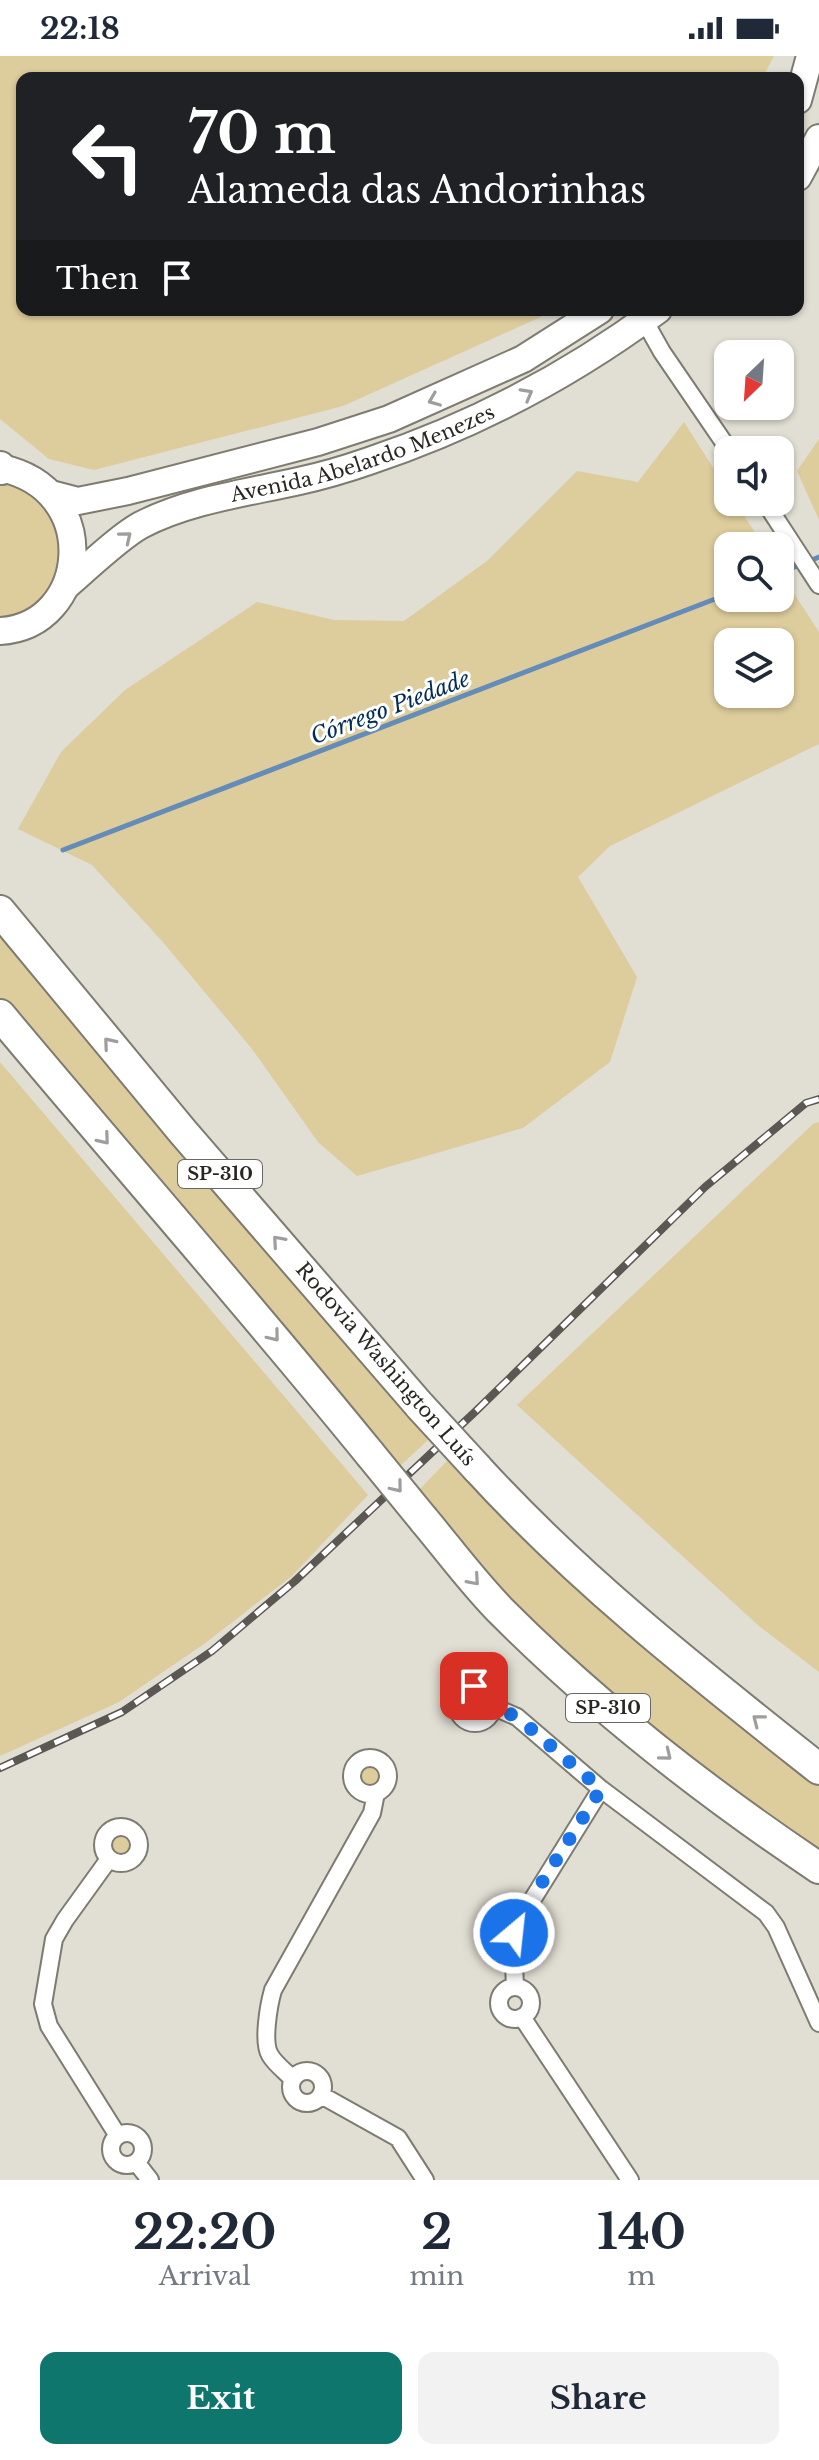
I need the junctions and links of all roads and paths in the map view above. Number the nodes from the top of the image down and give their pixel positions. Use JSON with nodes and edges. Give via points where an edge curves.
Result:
{"nodes":[{"id":1,"x":810,"y":56,"type":"edge"},
{"id":2,"x":804,"y":78,"type":"edge"},
{"id":3,"x":819,"y":138,"type":"edge"},
{"id":4,"x":804,"y":166,"type":"edge"},
{"id":5,"x":591,"y":316,"type":"edge"},
{"id":6,"x":650,"y":316,"type":"edge"},
{"id":7,"x":651,"y":316,"type":"edge"},
{"id":8,"x":719,"y":436,"type":"edge"},
{"id":9,"x":1,"y":468,"type":"edge"},
{"id":10,"x":51,"y":494,"type":"junction"},
{"id":11,"x":774,"y":516,"type":"edge"},
{"id":12,"x":819,"y":585,"type":"edge"},
{"id":13,"x":66,"y":586,"type":"junction"},
{"id":14,"x":0,"y":631,"type":"edge"},
{"id":15,"x":0,"y":911,"type":"edge"},
{"id":16,"x":0,"y":1015,"type":"edge"},
{"id":17,"x":494,"y":1707,"type":"dead end"},
{"id":18,"x":819,"y":1769,"type":"edge"},
{"id":19,"x":601,"y":1789,"type":"junction"},
{"id":20,"x":376,"y":1793,"type":"dead end"},
{"id":21,"x":109,"y":1859,"type":"dead end"},
{"id":22,"x":819,"y":1868,"type":"edge"},
{"id":23,"x":515,"y":1987,"type":"junction"},
{"id":24,"x":522,"y":2017,"type":"junction"},
{"id":25,"x":819,"y":2023,"type":"edge"},
{"id":26,"x":150,"y":2180,"type":"edge"},
{"id":27,"x":425,"y":2180,"type":"edge"},
{"id":28,"x":630,"y":2180,"type":"edge"}],
"edges":[{"from":1,"to":2,"type":"main road"},
{"from":3,"to":4,"type":"main road"},
{"from":5,"to":10,"type":"main road","name":"Avenida Abelardo Menezes","one_way":true,"via":[[523,359],[389,419],[128,491],[78,501]]},
{"from":13,"to":6,"type":"main road","name":"Avenida Abelardo Menezes","one_way":true,"via":[[140,526],[192,505],[303,481],[440,435],[554,380]]},
{"from":7,"to":8,"type":"street","via":[[662,352]]},
{"from":9,"to":10,"type":"main road","via":[[20,473]]},
{"from":10,"to":13,"type":"main road","via":[[67,519],[74,547]]},
{"from":11,"to":12,"type":"street"},
{"from":13,"to":14,"type":"main road","name":"Avenida Abelardo Menezes","via":[[32,622]]},
{"from":18,"to":15,"type":"highway","name":"Rodovia Washington Luís","number":"SP-310","one_way":true,"bridge":true,"via":[[697,1673],[526,1522],[183,1132]]},
{"from":16,"to":22,"type":"highway","number":"SP-310","one_way":true,"bridge":true,"via":[[501,1611],[671,1759]]},
{"from":17,"to":19,"type":"street","via":[[517,1717]]},
{"from":19,"to":23,"type":"street","via":[[516,1926]]},
{"from":19,"to":25,"type":"street","via":[[766,1913]]},
{"from":20,"to":27,"type":"street","via":[[372,1813],[273,1990],[267,2050],[293,2079],[312,2072],[322,2081],[321,2095],[398,2138]]},
{"from":21,"to":26,"type":"street","via":[[54,1939],[43,2010],[118,2136],[113,2155],[123,2164],[136,2162]]},
{"from":23,"to":24,"type":"street","via":[[531,1999]]},
{"from":23,"to":24,"type":"street","via":[[503,1993],[500,2006],[509,2017]]},
{"from":24,"to":28,"type":"street"}]}
